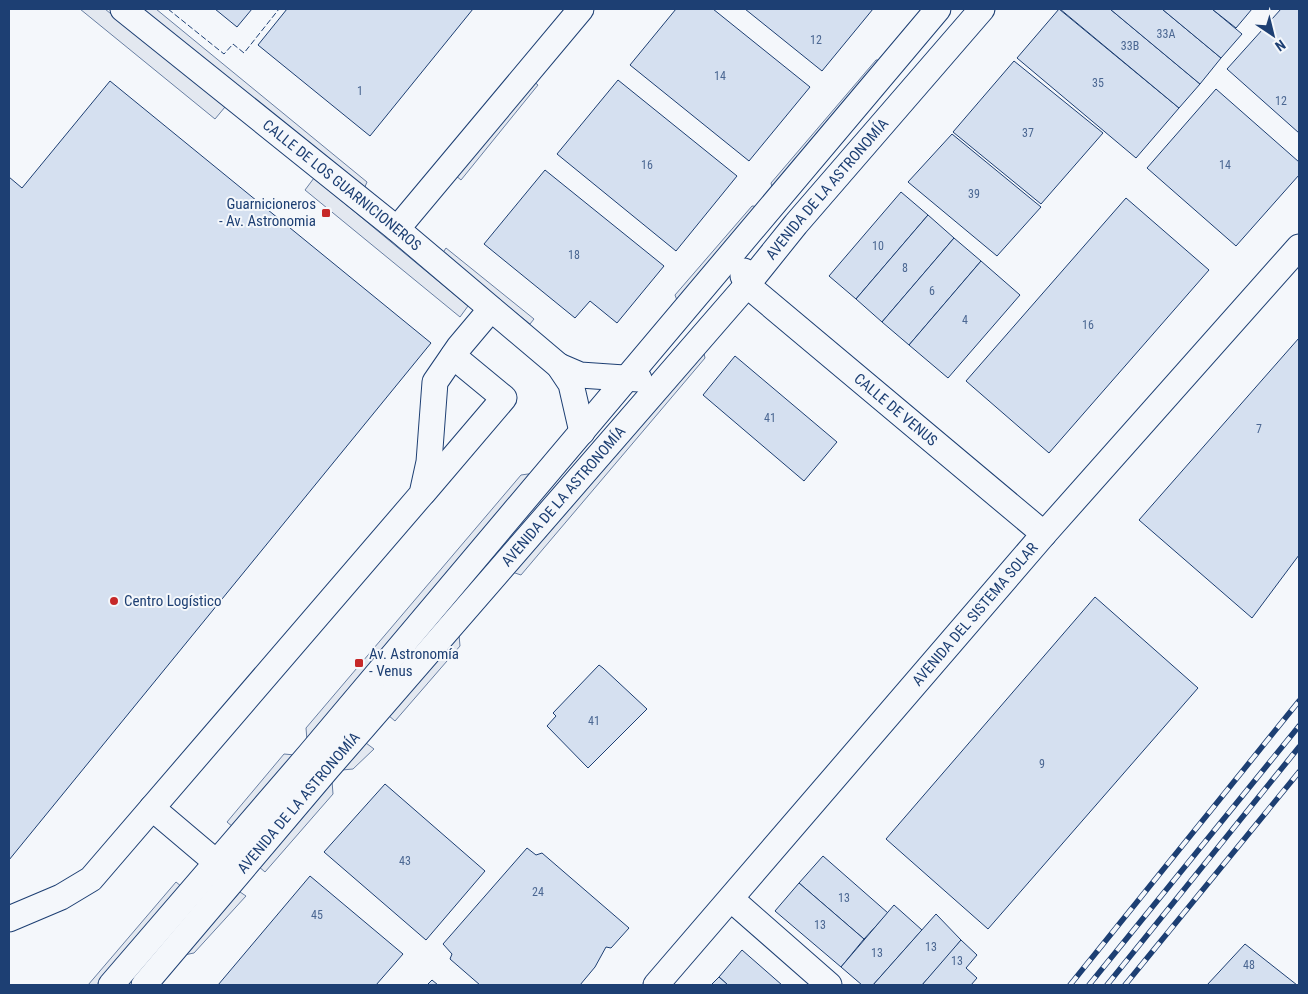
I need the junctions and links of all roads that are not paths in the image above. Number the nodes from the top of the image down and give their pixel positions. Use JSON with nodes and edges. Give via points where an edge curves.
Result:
{"nodes":[{"id":1,"x":123,"y":9,"type":"edge"},
{"id":2,"x":581,"y":9,"type":"edge"},
{"id":3,"x":938,"y":9,"type":"edge"},
{"id":4,"x":942,"y":9,"type":"edge"},
{"id":5,"x":982,"y":9,"type":"edge"},
{"id":6,"x":918,"y":84,"type":"junction"},
{"id":7,"x":397,"y":229,"type":"junction"},
{"id":8,"x":752,"y":230,"type":"junction"},
{"id":9,"x":1299,"y":247,"type":"edge"},
{"id":10,"x":747,"y":286,"type":"junction"},
{"id":11,"x":702,"y":289,"type":"junction"},
{"id":12,"x":491,"y":309,"type":"junction"},
{"id":13,"x":452,"y":356,"type":"junction"},
{"id":14,"x":559,"y":366,"type":"junction"},
{"id":15,"x":627,"y":379,"type":"junction"},
{"id":16,"x":663,"y":381,"type":"junction"},
{"id":17,"x":582,"y":432,"type":"junction"},
{"id":18,"x":422,"y":494,"type":"junction"},
{"id":19,"x":1044,"y":534,"type":"junction"},
{"id":20,"x":152,"y":808,"type":"junction"},
{"id":21,"x":217,"y":863,"type":"junction"},
{"id":22,"x":731,"y":899,"type":"junction"},
{"id":23,"x":9,"y":919,"type":"edge"},
{"id":24,"x":112,"y":985,"type":"edge"},
{"id":25,"x":144,"y":985,"type":"edge"},
{"id":26,"x":656,"y":985,"type":"edge"},
{"id":27,"x":829,"y":985,"type":"edge"}],
"edges":[{"from":1,"to":7,"type":"street","name":"CALLE DE LOS GUARNICIONEROS"},
{"from":2,"to":7,"type":"street"},
{"from":3,"to":8,"type":"street","name":"AVENIDA DE LA ASTRONOMÍA"},
{"from":4,"to":6,"type":"street","via":[[943,30],[936,54]]},
{"from":5,"to":6,"type":"street","name":"AVENIDA DE LA ASTRONOMÍA"},
{"from":6,"to":10,"type":"street","name":"AVENIDA DE LA ASTRONOMÍA","via":[[796,224]]},
{"from":7,"to":12,"type":"street","name":"CALLE DE LOS GUARNICIONEROS"},
{"from":8,"to":10,"type":"street","via":[[744,259],[743,276]]},
{"from":8,"to":11,"type":"street","name":"AVENIDA DE LA ASTRONOMÍA"},
{"from":9,"to":19,"type":"street","name":"AVENIDA DEL SISTEMA SOLAR"},
{"from":10,"to":11,"type":"street","via":[[730,284]]},
{"from":10,"to":16,"type":"street","name":"AVENIDA DE LA ASTRONOMÍA"},
{"from":10,"to":19,"type":"street","name":"CALLE DE VENUS"},
{"from":11,"to":15,"type":"street","name":"AVENIDA DE LA ASTRONOMÍA"},
{"from":12,"to":13,"type":"street"},
{"from":12,"to":14,"type":"street","name":"CALLE DE LOS GUARNICIONEROS"},
{"from":13,"to":18,"type":"street","via":[[435,382]]},
{"from":13,"to":18,"type":"street","via":[[504,398]]},
{"from":14,"to":15,"type":"street","name":"CALLE DE LOS GUARNICIONEROS","via":[[580,375]]},
{"from":14,"to":17,"type":"street","name":"CALLE DE LOS GUARNICIONEROS","via":[[572,384]]},
{"from":15,"to":16,"type":"street","name":"CALLE DE LOS GUARNICIONEROS"},
{"from":15,"to":17,"type":"street","name":"AVENIDA DE LA ASTRONOMÍA"},
{"from":16,"to":25,"type":"street","name":"AVENIDA DE LA ASTRONOMÍA"},
{"from":17,"to":21,"type":"street","name":"AVENIDA DE LA ASTRONOMÍA"},
{"from":18,"to":20,"type":"street"},
{"from":19,"to":22,"type":"street","name":"AVENIDA DEL SISTEMA SOLAR"},
{"from":20,"to":21,"type":"street"},
{"from":20,"to":23,"type":"street","via":[[91,879],[61,897]]},
{"from":21,"to":24,"type":"street","name":"AVENIDA DE LA ASTRONOMÍA"},
{"from":22,"to":26,"type":"street","name":"AVENIDA DEL SISTEMA SOLAR"},
{"from":22,"to":27,"type":"street"}]}
